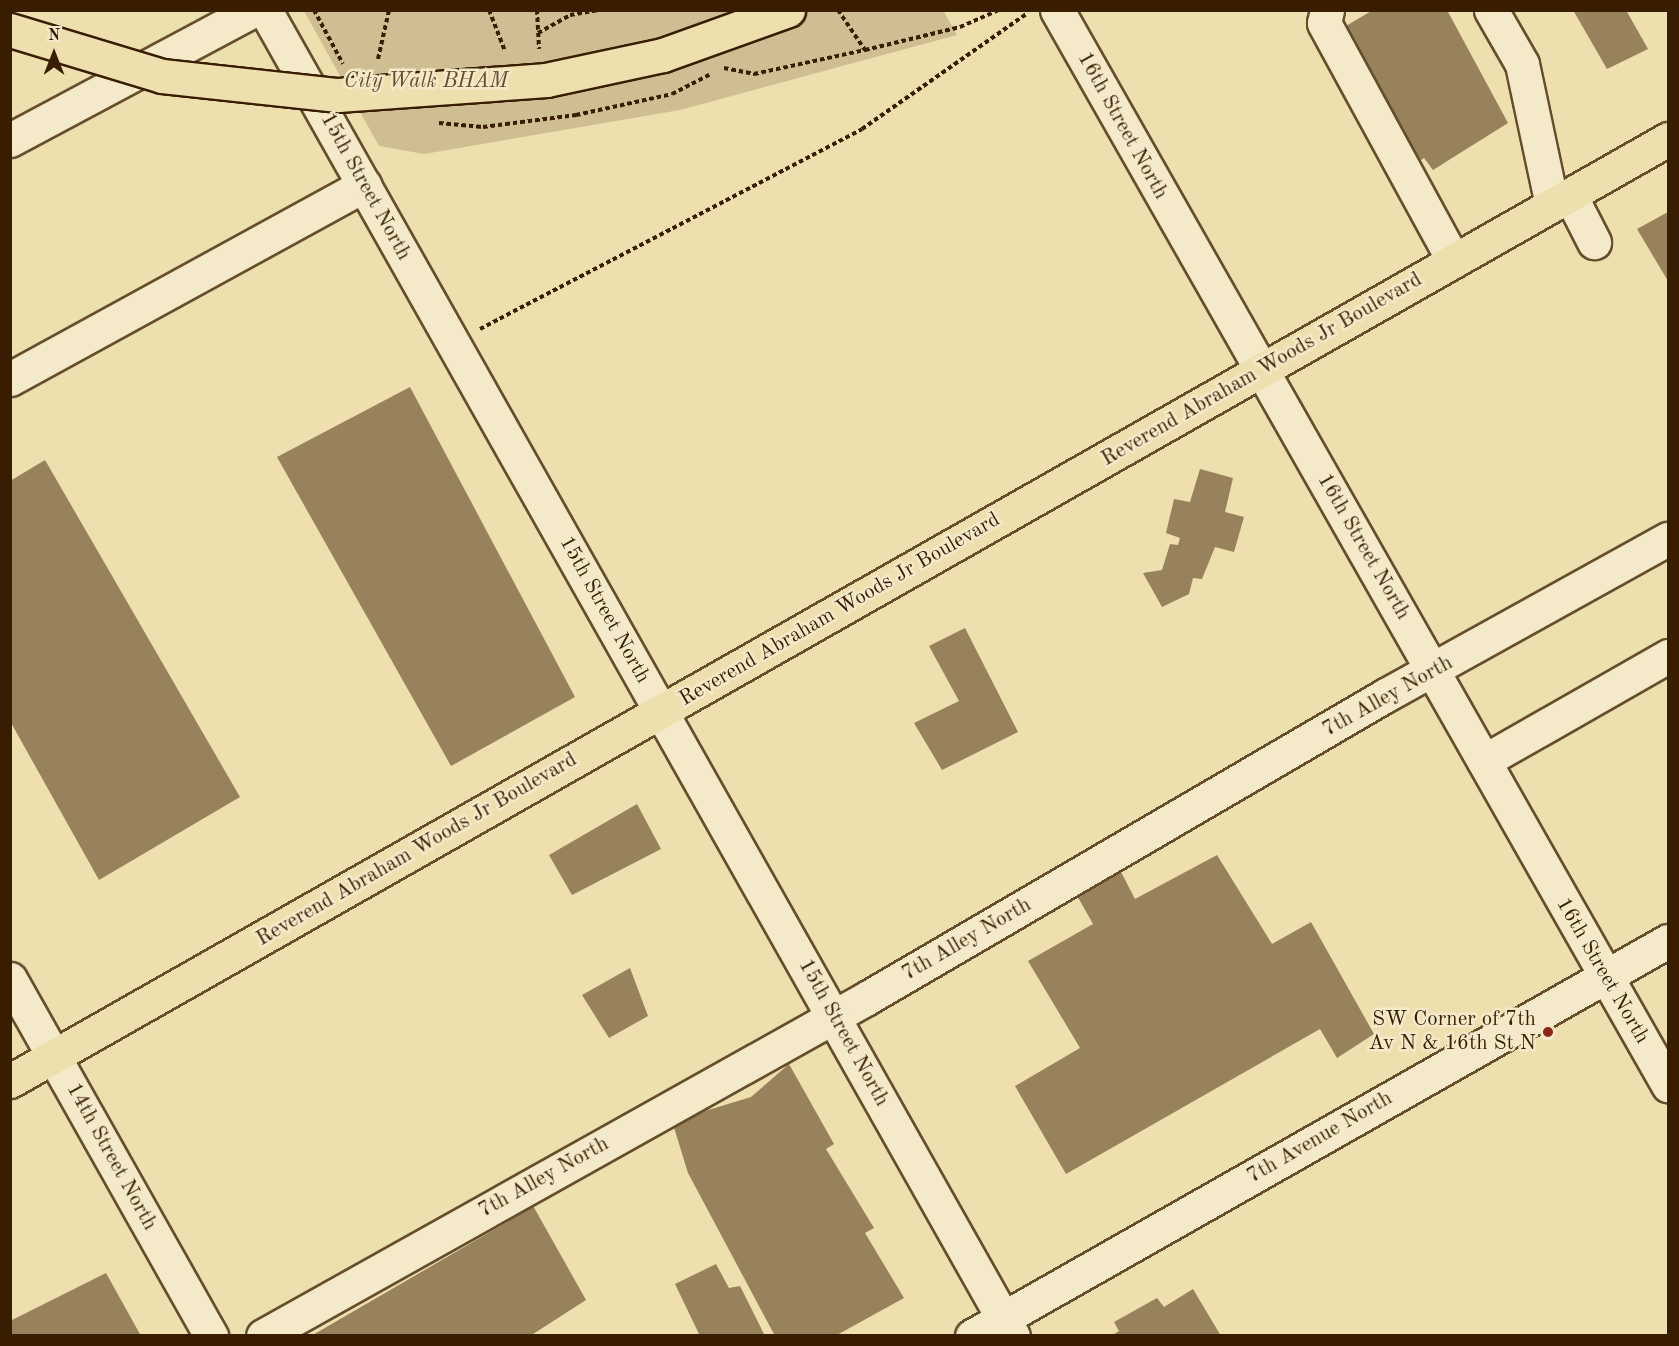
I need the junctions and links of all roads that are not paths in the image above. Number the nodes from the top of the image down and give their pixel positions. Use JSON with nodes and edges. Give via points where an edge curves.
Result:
{"nodes":[{"id":1,"x":253,"y":10,"type":"edge"},
{"id":2,"x":265,"y":10,"type":"edge"},
{"id":3,"x":788,"y":10,"type":"edge"},
{"id":4,"x":1057,"y":10,"type":"edge"},
{"id":5,"x":1327,"y":10,"type":"edge"},
{"id":6,"x":1491,"y":10,"type":"edge"},
{"id":7,"x":10,"y":30,"type":"edge"},
{"id":8,"x":1668,"y":139,"type":"edge"},
{"id":9,"x":10,"y":140,"type":"edge"},
{"id":10,"x":364,"y":185,"type":"junction"},
{"id":11,"x":1561,"y":200,"type":"junction"},
{"id":12,"x":1594,"y":242,"type":"dead end"},
{"id":13,"x":1454,"y":261,"type":"junction"},
{"id":14,"x":1261,"y":372,"type":"junction"},
{"id":15,"x":10,"y":380,"type":"edge"},
{"id":16,"x":1668,"y":539,"type":"edge"},
{"id":17,"x":1668,"y":656,"type":"edge"},
{"id":18,"x":1434,"y":671,"type":"junction"},
{"id":19,"x":661,"y":712,"type":"junction"},
{"id":20,"x":1484,"y":761,"type":"junction"},
{"id":21,"x":1668,"y":941,"type":"edge"},
{"id":22,"x":1606,"y":978,"type":"junction"},
{"id":23,"x":10,"y":979,"type":"edge"},
{"id":24,"x":833,"y":1016,"type":"junction"},
{"id":25,"x":55,"y":1056,"type":"junction"},
{"id":26,"x":10,"y":1081,"type":"edge"},
{"id":27,"x":1668,"y":1085,"type":"edge"},
{"id":28,"x":1008,"y":1327,"type":"edge"},
{"id":29,"x":211,"y":1335,"type":"edge"},
{"id":30,"x":263,"y":1335,"type":"edge"},
{"id":31,"x":972,"y":1335,"type":"edge"}],
"edges":[{"from":1,"to":9,"type":"street"},
{"from":2,"to":10,"type":"street","name":"15th Street North"},
{"from":3,"to":7,"type":"main road","bridge":true,"via":[[663,55],[546,80],[338,95],[162,76]]},
{"from":4,"to":14,"type":"street","name":"16th Street North"},
{"from":5,"to":13,"type":"street","via":[[1324,23]]},
{"from":6,"to":11,"type":"street","via":[[1522,64]]},
{"from":8,"to":11,"type":"main road","name":"Reverend Abraham Woods Jr Boulevard"},
{"from":10,"to":15,"type":"street"},
{"from":10,"to":19,"type":"street","name":"15th Street North"},
{"from":11,"to":12,"type":"street"},
{"from":11,"to":13,"type":"main road","name":"Reverend Abraham Woods Jr Boulevard"},
{"from":13,"to":14,"type":"main road","name":"Reverend Abraham Woods Jr Boulevard"},
{"from":14,"to":18,"type":"street","name":"16th Street North"},
{"from":14,"to":19,"type":"main road","name":"Reverend Abraham Woods Jr Boulevard"},
{"from":16,"to":18,"type":"street","name":"7th Alley North"},
{"from":17,"to":20,"type":"street"},
{"from":18,"to":20,"type":"street","name":"16th Street North"},
{"from":18,"to":24,"type":"street","name":"7th Alley North"},
{"from":19,"to":24,"type":"street","name":"15th Street North"},
{"from":19,"to":25,"type":"main road","name":"Reverend Abraham Woods Jr Boulevard"},
{"from":20,"to":22,"type":"street","name":"16th Street North"},
{"from":21,"to":22,"type":"street","name":"7th Avenue North"},
{"from":22,"to":27,"type":"street","name":"16th Street North"},
{"from":22,"to":28,"type":"street","name":"7th Avenue North"},
{"from":23,"to":25,"type":"street","name":"14th Street North"},
{"from":24,"to":28,"type":"street","name":"15th Street North"},
{"from":24,"to":30,"type":"street","name":"7th Alley North"},
{"from":25,"to":26,"type":"main road","name":"Reverend Abraham Woods Jr Boulevard"},
{"from":25,"to":29,"type":"street","name":"14th Street North"},
{"from":28,"to":31,"type":"street","name":"7th Avenue North"}]}
